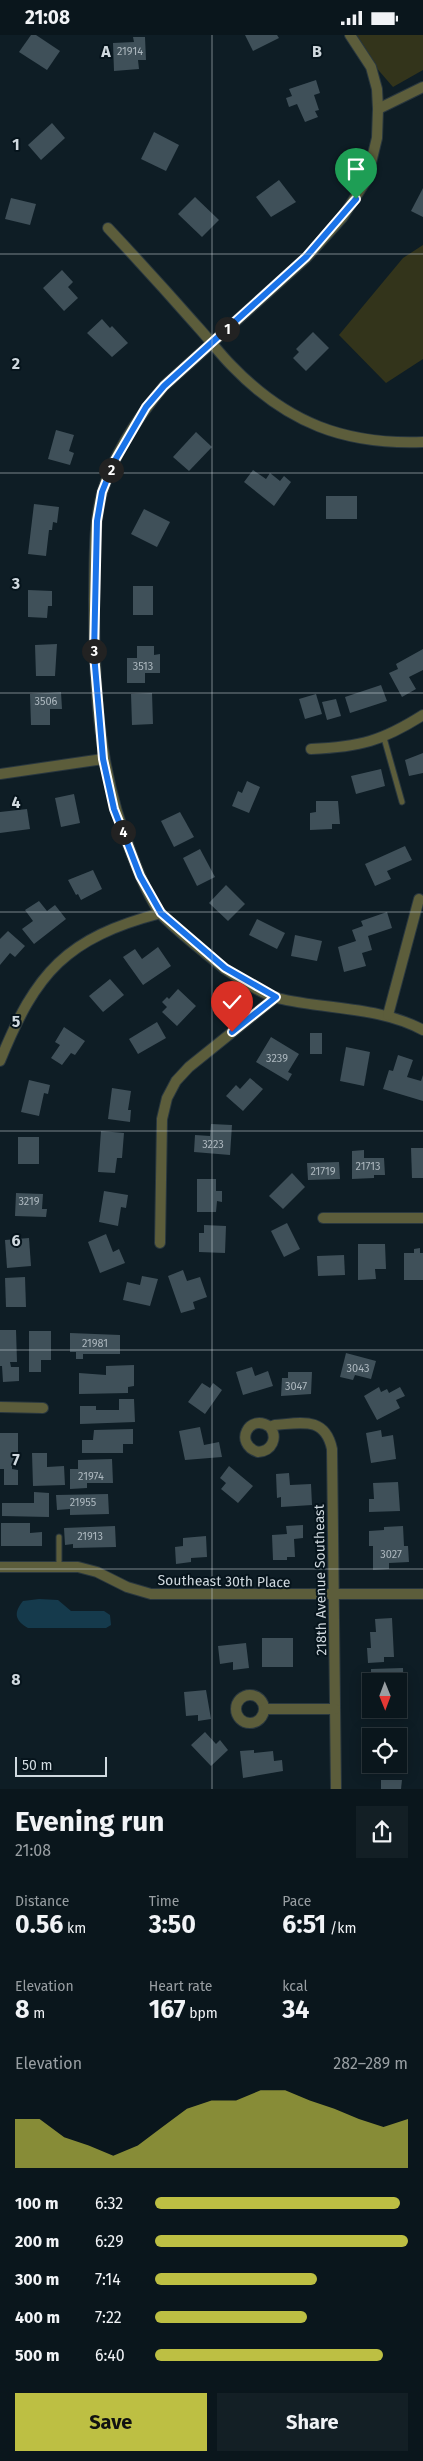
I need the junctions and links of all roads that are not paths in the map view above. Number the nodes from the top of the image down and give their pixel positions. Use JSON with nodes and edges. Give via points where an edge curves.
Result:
{"nodes":[{"id":1,"x":350,"y":35,"type":"edge"},
{"id":2,"x":423,"y":87,"type":"edge"},
{"id":3,"x":378,"y":109,"type":"junction"},
{"id":4,"x":108,"y":228,"type":"dead end"},
{"id":5,"x":212,"y":342,"type":"junction"},
{"id":6,"x":423,"y":442,"type":"edge"},
{"id":7,"x":423,"y":715,"type":"edge"},
{"id":8,"x":384,"y":738,"type":"junction"},
{"id":9,"x":311,"y":749,"type":"dead end"},
{"id":10,"x":103,"y":759,"type":"junction"},
{"id":11,"x":0,"y":774,"type":"edge"},
{"id":12,"x":402,"y":802,"type":"dead end"},
{"id":13,"x":419,"y":899,"type":"dead end"},
{"id":14,"x":161,"y":913,"type":"junction"},
{"id":15,"x":276,"y":997,"type":"junction"},
{"id":16,"x":388,"y":1015,"type":"junction"},
{"id":17,"x":423,"y":1030,"type":"edge"},
{"id":18,"x":0,"y":1061,"type":"edge"},
{"id":19,"x":323,"y":1218,"type":"dead end"},
{"id":20,"x":423,"y":1218,"type":"edge"},
{"id":21,"x":160,"y":1243,"type":"dead end"},
{"id":22,"x":0,"y":1407,"type":"edge"},
{"id":23,"x":43,"y":1408,"type":"dead end"},
{"id":24,"x":270,"y":1427,"type":"dead end"},
{"id":25,"x":59,"y":1537,"type":"dead end"},
{"id":26,"x":0,"y":1567,"type":"edge"},
{"id":27,"x":59,"y":1567,"type":"junction"},
{"id":28,"x":423,"y":1594,"type":"edge"},
{"id":29,"x":334,"y":1596,"type":"junction"},
{"id":30,"x":264,"y":1709,"type":"dead end"},
{"id":31,"x":336,"y":1709,"type":"junction"},
{"id":32,"x":336,"y":1789,"type":"edge"}],
"edges":[{"from":1,"to":3,"type":"street","via":[[371,67]]},
{"from":2,"to":3,"type":"street"},
{"from":3,"to":5,"type":"street","via":[[374,156],[356,199],[306,257]]},
{"from":4,"to":5,"type":"street"},
{"from":5,"to":6,"type":"street","via":[[233,367],[298,417],[348,437],[374,442]]},
{"from":5,"to":10,"type":"street","via":[[146,407],[114,462],[102,492],[97,521],[94,654]]},
{"from":7,"to":8,"type":"street"},
{"from":8,"to":9,"type":"street","via":[[345,748]]},
{"from":8,"to":12,"type":"lane"},
{"from":10,"to":11,"type":"street"},
{"from":10,"to":14,"type":"street","via":[[114,809],[140,876]]},
{"from":13,"to":16,"type":"street"},
{"from":14,"to":15,"type":"street","via":[[225,968]]},
{"from":14,"to":18,"type":"street","via":[[100,933],[54,967],[17,1018]]},
{"from":15,"to":16,"type":"street"},
{"from":15,"to":21,"type":"street","via":[[189,1067],[176,1081],[167,1099],[162,1119]]},
{"from":16,"to":17,"type":"street"},
{"from":19,"to":20,"type":"street"},
{"from":22,"to":23,"type":"street"},
{"from":24,"to":29,"type":"street","name":"218th Avenue Southeast","via":[[308,1423],[316,1425],[330,1439]]},
{"from":25,"to":27,"type":"lane"},
{"from":26,"to":27,"type":"street","name":"Southeast 30th Place"},
{"from":27,"to":29,"type":"street","name":"Southeast 30th Place","via":[[97,1572],[127,1587],[151,1594]]},
{"from":28,"to":29,"type":"street","name":"Southeast 30th Place"},
{"from":29,"to":31,"type":"street","name":"218th Avenue Southeast"},
{"from":30,"to":31,"type":"street"},
{"from":31,"to":32,"type":"street","name":"218th Avenue Southeast"}]}
